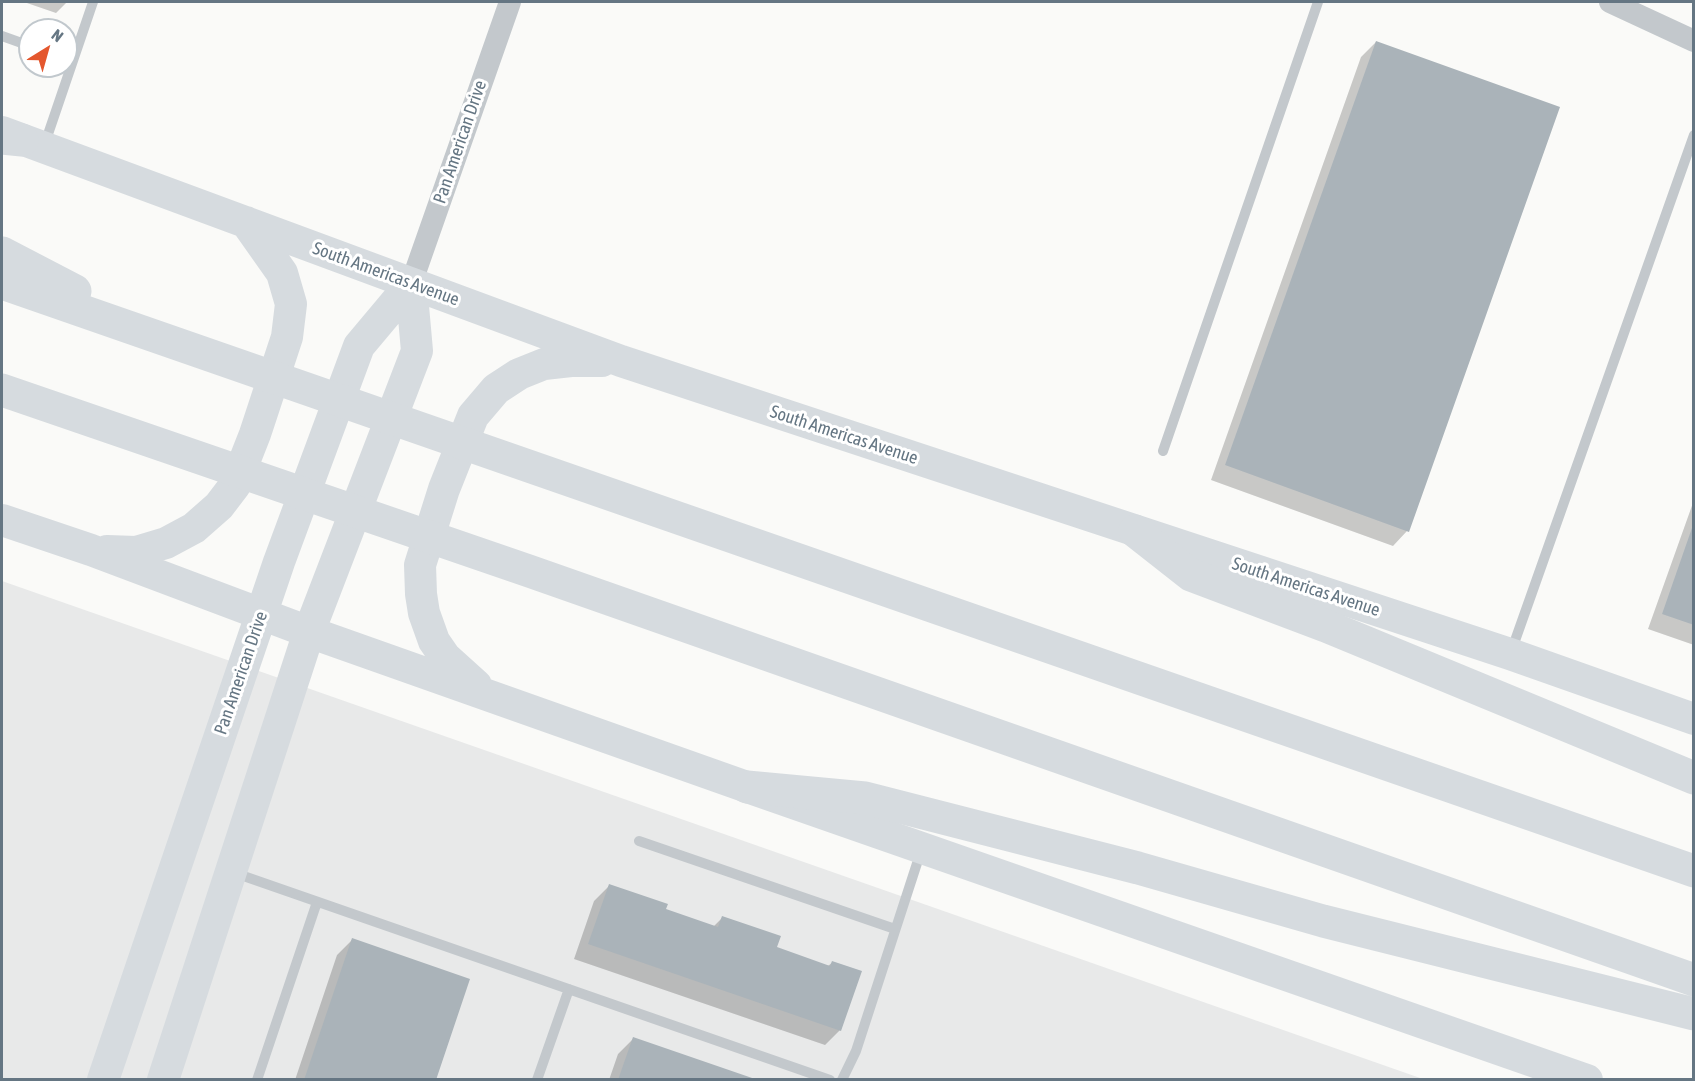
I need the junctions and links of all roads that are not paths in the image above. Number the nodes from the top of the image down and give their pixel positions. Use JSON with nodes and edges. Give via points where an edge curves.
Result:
{"nodes":[{"id":1,"x":93,"y":2,"type":"edge"},
{"id":2,"x":510,"y":2,"type":"edge"},
{"id":3,"x":1318,"y":2,"type":"edge"},
{"id":4,"x":1610,"y":2,"type":"edge"},
{"id":5,"x":2,"y":36,"type":"edge"},
{"id":6,"x":78,"y":40,"type":"edge"},
{"id":7,"x":1694,"y":41,"type":"edge"},
{"id":8,"x":18,"y":42,"type":"edge"},
{"id":9,"x":58,"y":78,"type":"edge"},
{"id":10,"x":1694,"y":135,"type":"edge"},
{"id":11,"x":17,"y":139,"type":"edge"},
{"id":12,"x":246,"y":222,"type":"junction"},
{"id":13,"x":2,"y":253,"type":"edge"},
{"id":14,"x":2,"y":284,"type":"edge"},
{"id":15,"x":411,"y":284,"type":"junction"},
{"id":16,"x":181,"y":346,"type":"junction"},
{"id":17,"x":621,"y":361,"type":"junction"},
{"id":18,"x":2,"y":390,"type":"edge"},
{"id":19,"x":1163,"y":451,"type":"dead end"},
{"id":20,"x":2,"y":520,"type":"edge"},
{"id":21,"x":1135,"y":531,"type":"junction"},
{"id":22,"x":91,"y":550,"type":"junction"},
{"id":23,"x":260,"y":615,"type":"junction"},
{"id":24,"x":309,"y":632,"type":"junction"},
{"id":25,"x":1510,"y":654,"type":"junction"},
{"id":26,"x":488,"y":695,"type":"junction"},
{"id":27,"x":1694,"y":719,"type":"edge"},
{"id":28,"x":1694,"y":778,"type":"edge"},
{"id":29,"x":747,"y":787,"type":"junction"},
{"id":30,"x":639,"y":841,"type":"dead end"},
{"id":31,"x":922,"y":847,"type":"junction"},
{"id":32,"x":1694,"y":871,"type":"edge"},
{"id":33,"x":232,"y":872,"type":"junction"},
{"id":34,"x":317,"y":902,"type":"junction"},
{"id":35,"x":895,"y":929,"type":"junction"},
{"id":36,"x":1694,"y":980,"type":"edge"},
{"id":37,"x":569,"y":989,"type":"junction"},
{"id":38,"x":1694,"y":1014,"type":"edge"},
{"id":39,"x":103,"y":1080,"type":"edge"},
{"id":40,"x":163,"y":1080,"type":"edge"},
{"id":41,"x":257,"y":1080,"type":"edge"},
{"id":42,"x":537,"y":1080,"type":"edge"},
{"id":43,"x":830,"y":1080,"type":"edge"},
{"id":44,"x":842,"y":1080,"type":"edge"},
{"id":45,"x":1587,"y":1080,"type":"edge"}],
"edges":[{"from":1,"to":6,"type":"lane"},
{"from":2,"to":15,"type":"street","name":"Pan American Drive"},
{"from":3,"to":19,"type":"lane"},
{"from":4,"to":7,"type":"street"},
{"from":5,"to":8,"type":"lane"},
{"from":9,"to":11,"type":"lane"},
{"from":10,"to":25,"type":"lane"},
{"from":11,"to":12,"type":"main road","name":"South Americas Avenue"},
{"from":12,"to":15,"type":"main road","name":"South Americas Avenue"},
{"from":12,"to":22,"type":"main road","via":[[282,273],[291,304],[287,337],[235,485],[194,528],[166,543],[136,552]]},
{"from":13,"to":16,"type":"highway"},
{"from":14,"to":16,"type":"highway"},
{"from":15,"to":17,"type":"main road","name":"South Americas Avenue"},
{"from":15,"to":23,"type":"main road","name":"Pan American Drive","via":[[359,346]]},
{"from":15,"to":24,"type":"main road","name":"Pan American Drive","via":[[417,351]]},
{"from":16,"to":32,"type":"highway"},
{"from":17,"to":21,"type":"main road","name":"South Americas Avenue"},
{"from":17,"to":26,"type":"main road","via":[[544,364],[496,389],[473,416],[420,565],[421,594],[434,641],[445,657]]},
{"from":18,"to":36,"type":"highway"},
{"from":20,"to":22,"type":"main road"},
{"from":21,"to":25,"type":"main road","name":"South Americas Avenue"},
{"from":21,"to":28,"type":"highway","via":[[1191,575],[1326,626]]},
{"from":22,"to":23,"type":"main road"},
{"from":23,"to":24,"type":"main road"},
{"from":23,"to":39,"type":"main road","name":"Pan American Drive"},
{"from":24,"to":26,"type":"main road"},
{"from":24,"to":33,"type":"main road","name":"Pan American Drive"},
{"from":25,"to":27,"type":"main road","name":"South Americas Avenue"},
{"from":26,"to":29,"type":"main road"},
{"from":29,"to":31,"type":"main road"},
{"from":29,"to":38,"type":"highway","via":[[865,798],[1138,868],[1323,921]]},
{"from":30,"to":35,"type":"lane"},
{"from":31,"to":35,"type":"lane"},
{"from":31,"to":45,"type":"main road"},
{"from":33,"to":34,"type":"lane"},
{"from":33,"to":40,"type":"main road","name":"Pan American Drive"},
{"from":34,"to":37,"type":"lane"},
{"from":34,"to":41,"type":"lane"},
{"from":35,"to":44,"type":"lane","via":[[856,1051]]},
{"from":37,"to":42,"type":"lane"},
{"from":37,"to":43,"type":"lane"}]}
